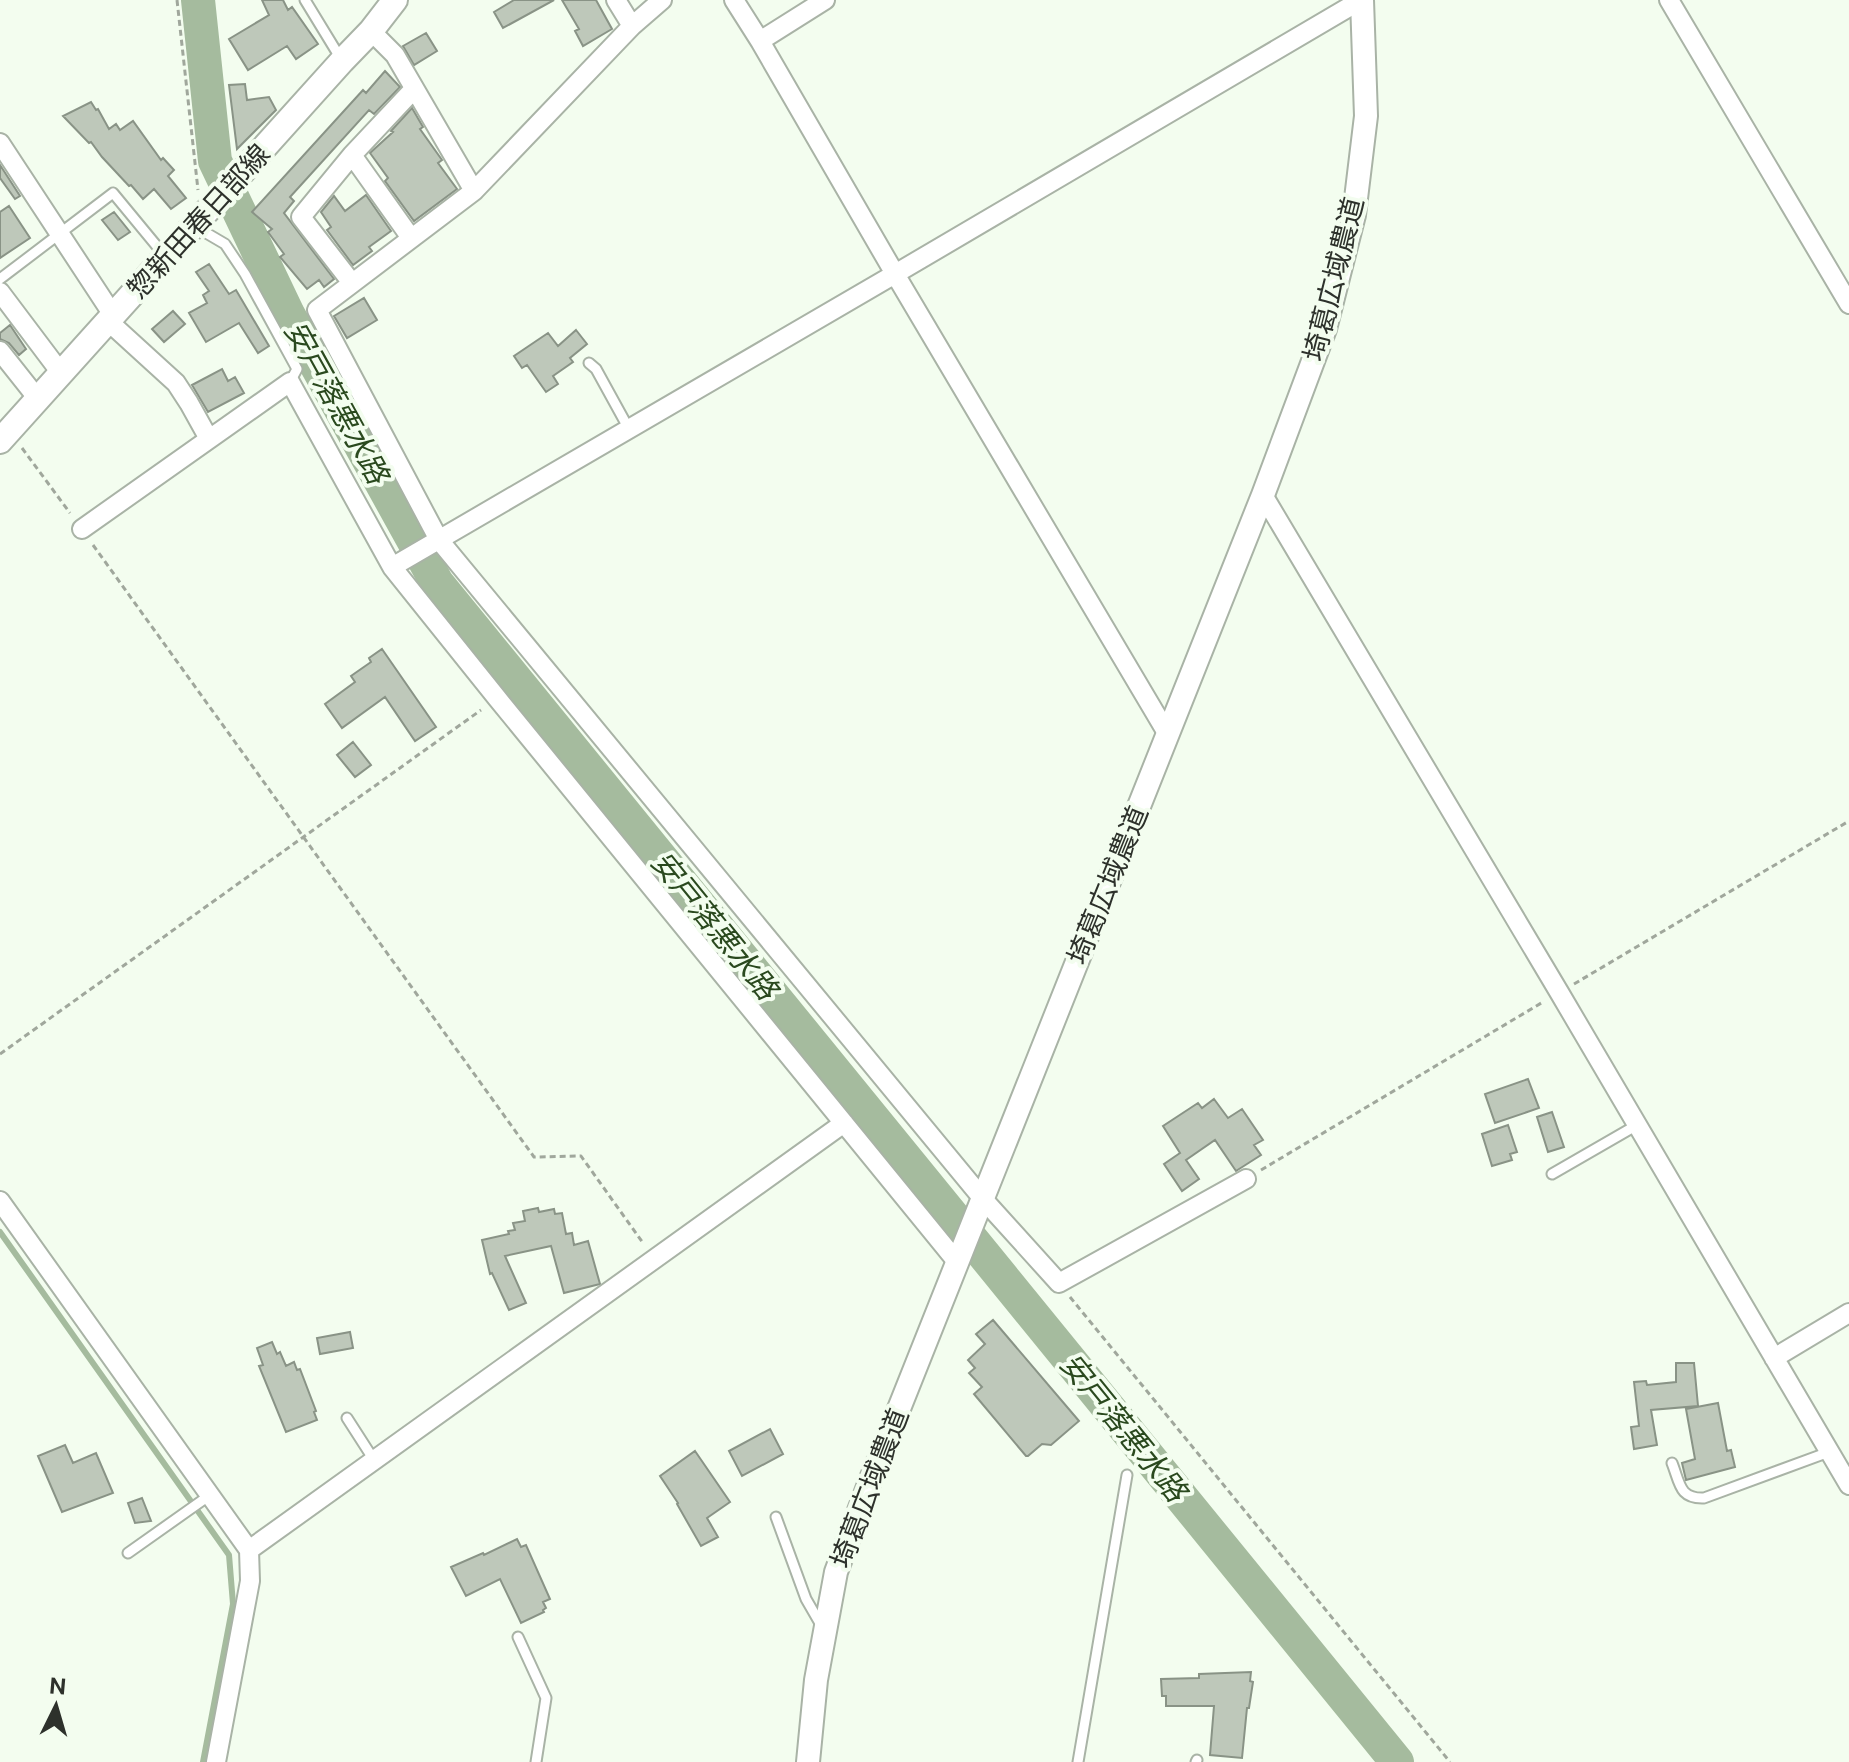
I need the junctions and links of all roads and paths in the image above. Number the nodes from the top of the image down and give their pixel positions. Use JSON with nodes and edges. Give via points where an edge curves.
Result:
{"nodes":[{"id":1,"x":177,"y":0,"type":"edge"},
{"id":2,"x":305,"y":0,"type":"edge"},
{"id":3,"x":395,"y":0,"type":"edge"},
{"id":4,"x":616,"y":0,"type":"edge"},
{"id":5,"x":662,"y":0,"type":"edge"},
{"id":6,"x":734,"y":0,"type":"edge"},
{"id":7,"x":825,"y":0,"type":"edge"},
{"id":8,"x":1361,"y":0,"type":"edge"},
{"id":9,"x":1669,"y":0,"type":"edge"},
{"id":10,"x":632,"y":26,"type":"junction"},
{"id":11,"x":371,"y":31,"type":"junction"},
{"id":12,"x":760,"y":41,"type":"junction"},
{"id":13,"x":342,"y":61,"type":"junction"},
{"id":14,"x":414,"y":89,"type":"junction"},
{"id":15,"x":0,"y":143,"type":"edge"},
{"id":16,"x":352,"y":155,"type":"junction"},
{"id":17,"x":474,"y":191,"type":"junction"},
{"id":18,"x":198,"y":221,"type":"junction"},
{"id":19,"x":59,"y":233,"type":"junction"},
{"id":20,"x":411,"y":238,"type":"junction"},
{"id":21,"x":166,"y":257,"type":"junction"},
{"id":22,"x":895,"y":274,"type":"junction"},
{"id":23,"x":0,"y":279,"type":"edge"},
{"id":24,"x":352,"y":283,"type":"junction"},
{"id":25,"x":0,"y":292,"type":"edge"},
{"id":26,"x":1849,"y":304,"type":"edge"},
{"id":27,"x":110,"y":318,"type":"junction"},
{"id":28,"x":0,"y":351,"type":"edge"},
{"id":29,"x":589,"y":363,"type":"dead end"},
{"id":30,"x":61,"y":373,"type":"junction"},
{"id":31,"x":290,"y":382,"type":"junction"},
{"id":32,"x":38,"y":399,"type":"junction"},
{"id":33,"x":629,"y":429,"type":"junction"},
{"id":34,"x":5,"y":436,"type":"edge"},
{"id":35,"x":209,"y":439,"type":"junction"},
{"id":36,"x":1263,"y":495,"type":"junction"},
{"id":37,"x":82,"y":529,"type":"junction"},
{"id":38,"x":439,"y":540,"type":"junction"},
{"id":39,"x":392,"y":567,"type":"junction"},
{"id":40,"x":497,"y":698,"type":"junction"},
{"id":41,"x":1167,"y":733,"type":"junction"},
{"id":42,"x":303,"y":837,"type":"junction"},
{"id":43,"x":0,"y":1054,"type":"edge"},
{"id":44,"x":844,"y":1123,"type":"junction"},
{"id":45,"x":1637,"y":1125,"type":"junction"},
{"id":46,"x":1552,"y":1174,"type":"dead end"},
{"id":47,"x":1246,"y":1179,"type":"dead end"},
{"id":48,"x":0,"y":1201,"type":"edge"},
{"id":49,"x":981,"y":1204,"type":"junction"},
{"id":50,"x":959,"y":1258,"type":"junction"},
{"id":51,"x":654,"y":1259,"type":"junction"},
{"id":52,"x":1059,"y":1283,"type":"junction"},
{"id":53,"x":1849,"y":1313,"type":"edge"},
{"id":54,"x":1774,"y":1358,"type":"junction"},
{"id":55,"x":347,"y":1418,"type":"dead end"},
{"id":56,"x":1829,"y":1452,"type":"junction"},
{"id":57,"x":374,"y":1460,"type":"junction"},
{"id":58,"x":1672,"y":1463,"type":"dead end"},
{"id":59,"x":1127,"y":1475,"type":"dead end"},
{"id":60,"x":1849,"y":1485,"type":"edge"},
{"id":61,"x":210,"y":1495,"type":"junction"},
{"id":62,"x":776,"y":1517,"type":"dead end"},
{"id":63,"x":249,"y":1550,"type":"junction"},
{"id":64,"x":128,"y":1553,"type":"dead end"},
{"id":65,"x":825,"y":1631,"type":"junction"},
{"id":66,"x":518,"y":1637,"type":"dead end"},
{"id":67,"x":216,"y":1762,"type":"edge"},
{"id":68,"x":536,"y":1762,"type":"edge"},
{"id":69,"x":808,"y":1762,"type":"edge"},
{"id":70,"x":1078,"y":1762,"type":"edge"},
{"id":71,"x":1450,"y":1762,"type":"edge"}],
"edges":[{"from":1,"to":18,"type":"path"},
{"from":2,"to":13,"type":"lane"},
{"from":3,"to":11,"type":"main road","name":"惣新田春日部線"},
{"from":4,"to":10,"type":"street"},
{"from":5,"to":10,"type":"street"},
{"from":6,"to":12,"type":"street"},
{"from":7,"to":12,"type":"street"},
{"from":8,"to":22,"type":"street"},
{"from":8,"to":36,"type":"street","name":"埼葛広域農道","via":[[1366,116],[1354,215],[1325,329]]},
{"from":9,"to":26,"type":"street"},
{"from":10,"to":17,"type":"street"},
{"from":11,"to":13,"type":"main road","name":"惣新田春日部線"},
{"from":11,"to":14,"type":"street","via":[[395,55]]},
{"from":12,"to":22,"type":"street"},
{"from":13,"to":18,"type":"main road","name":"惣新田春日部線"},
{"from":14,"to":16,"type":"street"},
{"from":14,"to":17,"type":"street"},
{"from":15,"to":19,"type":"street"},
{"from":16,"to":20,"type":"street"},
{"from":16,"to":24,"type":"street","via":[[301,217]]},
{"from":17,"to":20,"type":"street"},
{"from":18,"to":21,"type":"main road","name":"惣新田春日部線"},
{"from":18,"to":31,"type":"lane","via":[[225,244],[245,274],[297,369]]},
{"from":19,"to":21,"type":"lane","via":[[113,193]]},
{"from":19,"to":23,"type":"lane"},
{"from":19,"to":27,"type":"street"},
{"from":20,"to":24,"type":"street"},
{"from":21,"to":27,"type":"main road","name":"惣新田春日部線"},
{"from":22,"to":33,"type":"street"},
{"from":22,"to":41,"type":"street"},
{"from":24,"to":38,"type":"street","via":[[317,310]]},
{"from":25,"to":30,"type":"street"},
{"from":27,"to":30,"type":"main road","name":"惣新田春日部線"},
{"from":27,"to":35,"type":"street","via":[[176,383]]},
{"from":28,"to":32,"type":"street"},
{"from":29,"to":33,"type":"lane"},
{"from":30,"to":32,"type":"main road","name":"惣新田春日部線"},
{"from":31,"to":35,"type":"street"},
{"from":31,"to":39,"type":"street"},
{"from":32,"to":34,"type":"main road","name":"惣新田春日部線"},
{"from":33,"to":38,"type":"street"},
{"from":34,"to":37,"type":"path"},
{"from":35,"to":37,"type":"street"},
{"from":36,"to":41,"type":"street","name":"埼葛広域農道"},
{"from":36,"to":45,"type":"street"},
{"from":37,"to":42,"type":"path"},
{"from":38,"to":39,"type":"street"},
{"from":38,"to":49,"type":"street"},
{"from":39,"to":40,"type":"street"},
{"from":40,"to":42,"type":"path"},
{"from":40,"to":44,"type":"street"},
{"from":41,"to":49,"type":"street","name":"埼葛広域農道"},
{"from":42,"to":43,"type":"path"},
{"from":42,"to":51,"type":"path","via":[[534,1157],[581,1156]]},
{"from":44,"to":50,"type":"street"},
{"from":44,"to":51,"type":"street"},
{"from":45,"to":46,"type":"lane"},
{"from":45,"to":54,"type":"street"},
{"from":47,"to":52,"type":"street"},
{"from":48,"to":61,"type":"street"},
{"from":49,"to":50,"type":"street","name":"埼葛広域農道"},
{"from":49,"to":52,"type":"street"},
{"from":50,"to":65,"type":"street","name":"埼葛広域農道","via":[[836,1572]]},
{"from":51,"to":57,"type":"street"},
{"from":52,"to":71,"type":"path"},
{"from":53,"to":54,"type":"street"},
{"from":54,"to":56,"type":"street"},
{"from":55,"to":57,"type":"lane"},
{"from":56,"to":58,"type":"lane","via":[[1691,1499]]},
{"from":56,"to":60,"type":"street"},
{"from":57,"to":63,"type":"street"},
{"from":59,"to":70,"type":"lane"},
{"from":61,"to":63,"type":"street"},
{"from":61,"to":64,"type":"lane"},
{"from":62,"to":65,"type":"lane","via":[[806,1599]]},
{"from":63,"to":67,"type":"street","via":[[250,1581]]},
{"from":65,"to":69,"type":"street","name":"埼葛広域農道"},
{"from":66,"to":68,"type":"lane","via":[[546,1698]]}]}
